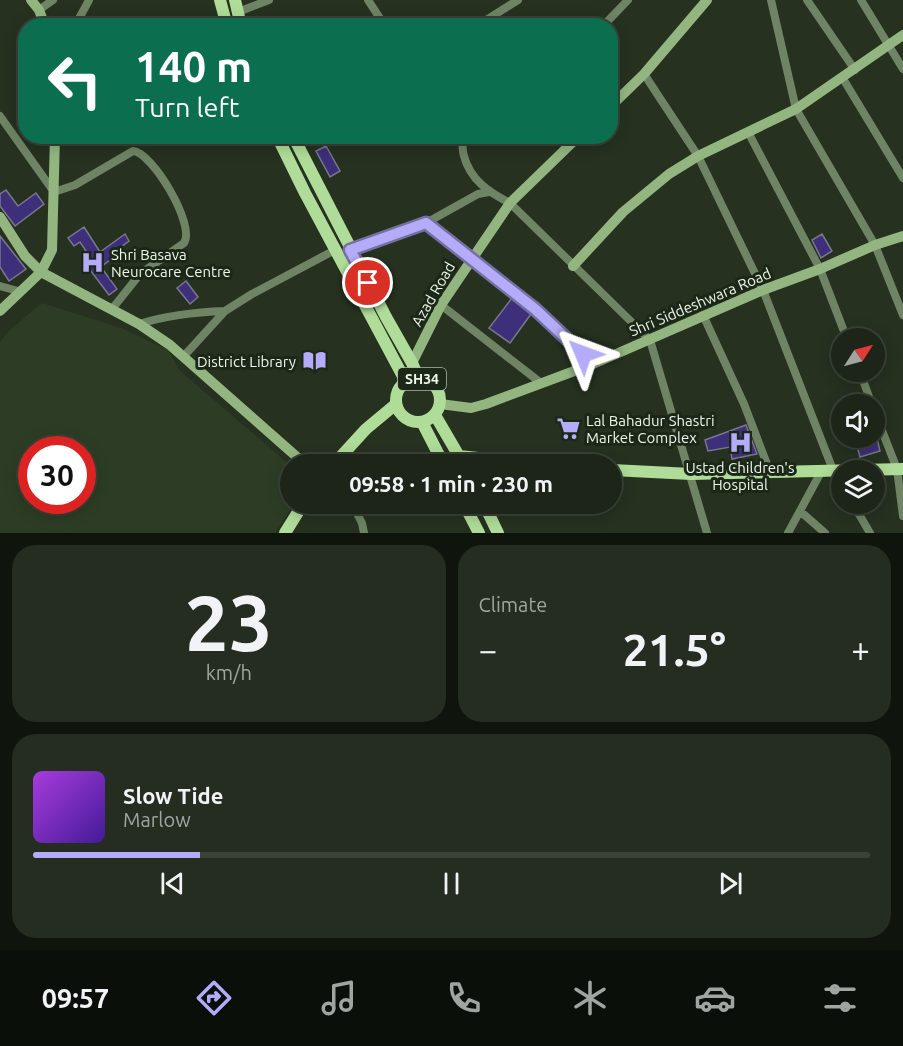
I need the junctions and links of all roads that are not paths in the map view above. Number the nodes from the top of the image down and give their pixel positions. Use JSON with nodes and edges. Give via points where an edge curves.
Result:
{"nodes":[{"id":1,"x":31,"y":0,"type":"edge"},
{"id":2,"x":53,"y":0,"type":"edge"},
{"id":3,"x":89,"y":0,"type":"edge"},
{"id":4,"x":220,"y":0,"type":"edge"},
{"id":5,"x":268,"y":0,"type":"edge"},
{"id":6,"x":368,"y":0,"type":"edge"},
{"id":7,"x":518,"y":0,"type":"edge"},
{"id":8,"x":628,"y":0,"type":"edge"},
{"id":9,"x":707,"y":0,"type":"edge"},
{"id":10,"x":771,"y":0,"type":"edge"},
{"id":11,"x":807,"y":0,"type":"edge"},
{"id":12,"x":861,"y":0,"type":"edge"},
{"id":13,"x":236,"y":6,"type":"edge"},
{"id":14,"x":39,"y":10,"type":"junction"},
{"id":15,"x":42,"y":18,"type":"edge"},
{"id":16,"x":79,"y":18,"type":"edge"},
{"id":17,"x":225,"y":18,"type":"edge"},
{"id":18,"x":379,"y":18,"type":"edge"},
{"id":19,"x":490,"y":18,"type":"edge"},
{"id":20,"x":611,"y":18,"type":"edge"},
{"id":21,"x":903,"y":35,"type":"edge"},
{"id":22,"x":888,"y":44,"type":"junction"},
{"id":23,"x":903,"y":69,"type":"edge"},
{"id":24,"x":855,"y":70,"type":"junction"},
{"id":25,"x":644,"y":74,"type":"junction"},
{"id":26,"x":842,"y":77,"type":"junction"},
{"id":27,"x":618,"y":99,"type":"edge"},
{"id":28,"x":796,"y":109,"type":"junction"},
{"id":29,"x":0,"y":116,"type":"edge"},
{"id":30,"x":748,"y":132,"type":"junction"},
{"id":31,"x":18,"y":141,"type":"edge"},
{"id":32,"x":20,"y":144,"type":"edge"},
{"id":33,"x":55,"y":144,"type":"edge"},
{"id":34,"x":281,"y":144,"type":"edge"},
{"id":35,"x":297,"y":144,"type":"edge"},
{"id":36,"x":462,"y":144,"type":"edge"},
{"id":37,"x":571,"y":144,"type":"edge"},
{"id":38,"x":698,"y":156,"type":"junction"},
{"id":39,"x":903,"y":178,"type":"edge"},
{"id":40,"x":54,"y":192,"type":"junction"},
{"id":41,"x":489,"y":192,"type":"junction"},
{"id":42,"x":510,"y":203,"type":"junction"},
{"id":43,"x":0,"y":217,"type":"edge"},
{"id":44,"x":426,"y":223,"type":"junction"},
{"id":45,"x":903,"y":236,"type":"edge"},
{"id":46,"x":875,"y":244,"type":"junction"},
{"id":47,"x":335,"y":250,"type":"junction"},
{"id":48,"x":350,"y":250,"type":"junction"},
{"id":49,"x":471,"y":258,"type":"junction"},
{"id":50,"x":573,"y":266,"type":"junction"},
{"id":51,"x":820,"y":269,"type":"junction"},
{"id":52,"x":41,"y":272,"type":"junction"},
{"id":53,"x":0,"y":286,"type":"edge"},
{"id":54,"x":763,"y":290,"type":"junction"},
{"id":55,"x":18,"y":291,"type":"junction"},
{"id":56,"x":441,"y":305,"type":"junction"},
{"id":57,"x":112,"y":309,"type":"junction"},
{"id":58,"x":225,"y":311,"type":"junction"},
{"id":59,"x":0,"y":312,"type":"edge"},
{"id":60,"x":703,"y":315,"type":"junction"},
{"id":61,"x":903,"y":315,"type":"edge"},
{"id":62,"x":139,"y":324,"type":"junction"},
{"id":63,"x":843,"y":328,"type":"edge"},
{"id":64,"x":650,"y":340,"type":"junction"},
{"id":65,"x":183,"y":357,"type":"junction"},
{"id":66,"x":412,"y":363,"type":"junction"},
{"id":67,"x":592,"y":364,"type":"junction"},
{"id":68,"x":412,"y":380,"type":"junction"},
{"id":69,"x":541,"y":383,"type":"junction"},
{"id":70,"x":396,"y":404,"type":"junction"},
{"id":71,"x":437,"y":409,"type":"junction"},
{"id":72,"x":422,"y":422,"type":"junction"},
{"id":73,"x":885,"y":435,"type":"edge"},
{"id":74,"x":293,"y":454,"type":"edge"},
{"id":75,"x":343,"y":454,"type":"edge"},
{"id":76,"x":438,"y":454,"type":"edge"},
{"id":77,"x":458,"y":454,"type":"edge"},
{"id":78,"x":900,"y":469,"type":"edge"},
{"id":79,"x":622,"y":471,"type":"edge"},
{"id":80,"x":770,"y":471,"type":"junction"},
{"id":81,"x":827,"y":471,"type":"junction"},
{"id":82,"x":690,"y":474,"type":"junction"},
{"id":83,"x":831,"y":475,"type":"edge"},
{"id":84,"x":800,"y":511,"type":"junction"},
{"id":85,"x":297,"y":514,"type":"edge"},
{"id":86,"x":357,"y":514,"type":"edge"},
{"id":87,"x":470,"y":514,"type":"edge"},
{"id":88,"x":489,"y":514,"type":"edge"},
{"id":89,"x":859,"y":514,"type":"edge"},
{"id":90,"x":903,"y":516,"type":"edge"},
{"id":91,"x":285,"y":533,"type":"edge"},
{"id":92,"x":364,"y":533,"type":"edge"},
{"id":93,"x":480,"y":533,"type":"edge"},
{"id":94,"x":498,"y":533,"type":"edge"},
{"id":95,"x":707,"y":533,"type":"edge"},
{"id":96,"x":788,"y":533,"type":"edge"},
{"id":97,"x":825,"y":533,"type":"edge"},
{"id":98,"x":870,"y":533,"type":"edge"}],
"edges":[{"from":1,"to":14,"type":"street"},
{"from":2,"to":14,"type":"street"},
{"from":3,"to":16,"type":"street"},
{"from":4,"to":17,"type":"main road"},
{"from":5,"to":13,"type":"street"},
{"from":6,"to":18,"type":"street"},
{"from":7,"to":19,"type":"street"},
{"from":8,"to":20,"type":"street"},
{"from":9,"to":25,"type":"street"},
{"from":10,"to":28,"type":"street"},
{"from":11,"to":24,"type":"street"},
{"from":12,"to":22,"type":"street"},
{"from":14,"to":15,"type":"street"},
{"from":21,"to":22,"type":"street"},
{"from":22,"to":23,"type":"street"},
{"from":22,"to":24,"type":"street"},
{"from":24,"to":26,"type":"street"},
{"from":25,"to":27,"type":"street"},
{"from":25,"to":38,"type":"street"},
{"from":26,"to":28,"type":"street"},
{"from":26,"to":39,"type":"street"},
{"from":28,"to":30,"type":"street"},
{"from":28,"to":46,"type":"street"},
{"from":29,"to":31,"type":"street"},
{"from":30,"to":38,"type":"street"},
{"from":30,"to":51,"type":"street"},
{"from":32,"to":40,"type":"street"},
{"from":33,"to":40,"type":"street"},
{"from":34,"to":47,"type":"main road"},
{"from":35,"to":48,"type":"main road"},
{"from":36,"to":41,"type":"street","via":[[463,156],[473,175]]},
{"from":37,"to":42,"type":"street","name":"Azad Road"},
{"from":38,"to":50,"type":"street","via":[[623,212]]},
{"from":38,"to":54,"type":"street"},
{"from":40,"to":52,"type":"street","via":[[52,250]]},
{"from":40,"to":57,"type":"street","via":[[75,185],[133,151],[146,157],[182,213],[187,239],[140,274]]},
{"from":41,"to":42,"type":"street"},
{"from":41,"to":44,"type":"street","via":[[478,194]]},
{"from":42,"to":49,"type":"street","name":"Azad Road"},
{"from":42,"to":50,"type":"street"},
{"from":43,"to":52,"type":"street"},
{"from":44,"to":48,"type":"street"},
{"from":44,"to":49,"type":"street"},
{"from":45,"to":46,"type":"street","name":"Shri Siddeshwara Road"},
{"from":46,"to":51,"type":"street","name":"Shri Siddeshwara Road"},
{"from":46,"to":61,"type":"street"},
{"from":47,"to":58,"type":"street"},
{"from":47,"to":68,"type":"main road"},
{"from":48,"to":66,"type":"main road"},
{"from":49,"to":56,"type":"street","name":"Azad Road"},
{"from":49,"to":67,"type":"street","via":[[535,309]]},
{"from":50,"to":64,"type":"street"},
{"from":51,"to":54,"type":"street","name":"Shri Siddeshwara Road"},
{"from":51,"to":63,"type":"street"},
{"from":52,"to":55,"type":"street"},
{"from":52,"to":57,"type":"street"},
{"from":53,"to":55,"type":"street"},
{"from":54,"to":60,"type":"street","name":"Shri Siddeshwara Road"},
{"from":54,"to":81,"type":"street"},
{"from":55,"to":59,"type":"street"},
{"from":56,"to":66,"type":"street","name":"Azad Road"},
{"from":56,"to":69,"type":"street"},
{"from":57,"to":62,"type":"street"},
{"from":58,"to":62,"type":"street","via":[[164,316]]},
{"from":58,"to":65,"type":"street"},
{"from":60,"to":64,"type":"street","name":"Shri Siddeshwara Road"},
{"from":60,"to":80,"type":"street"},
{"from":62,"to":65,"type":"street"},
{"from":64,"to":67,"type":"street","name":"Shri Siddeshwara Road"},
{"from":64,"to":82,"type":"street"},
{"from":65,"to":74,"type":"street"},
{"from":66,"to":68,"type":"main road"},
{"from":67,"to":69,"type":"street","name":"Shri Siddeshwara Road"},
{"from":68,"to":70,"type":"main road","number":"SH34","via":[[400,388]]},
{"from":68,"to":71,"type":"main road","number":"SH34","via":[[425,380],[435,386],[440,398]]},
{"from":69,"to":71,"type":"street","name":"Shri Siddeshwara Road","via":[[471,408]]},
{"from":70,"to":72,"type":"main road","number":"SH34","via":[[405,419]]},
{"from":70,"to":75,"type":"main road"},
{"from":71,"to":72,"type":"main road"},
{"from":71,"to":77,"type":"main road","number":"SH34"},
{"from":72,"to":76,"type":"main road"},
{"from":73,"to":78,"type":"street"},
{"from":78,"to":81,"type":"main road"},
{"from":78,"to":90,"type":"street"},
{"from":79,"to":82,"type":"main road"},
{"from":80,"to":81,"type":"main road"},
{"from":80,"to":82,"type":"main road"},
{"from":81,"to":83,"type":"street"},
{"from":81,"to":84,"type":"street"},
{"from":82,"to":95,"type":"street"},
{"from":84,"to":96,"type":"street"},
{"from":84,"to":97,"type":"street"},
{"from":85,"to":91,"type":"main road"},
{"from":86,"to":92,"type":"street"},
{"from":87,"to":93,"type":"main road"},
{"from":88,"to":94,"type":"main road"},
{"from":89,"to":98,"type":"street"}]}
